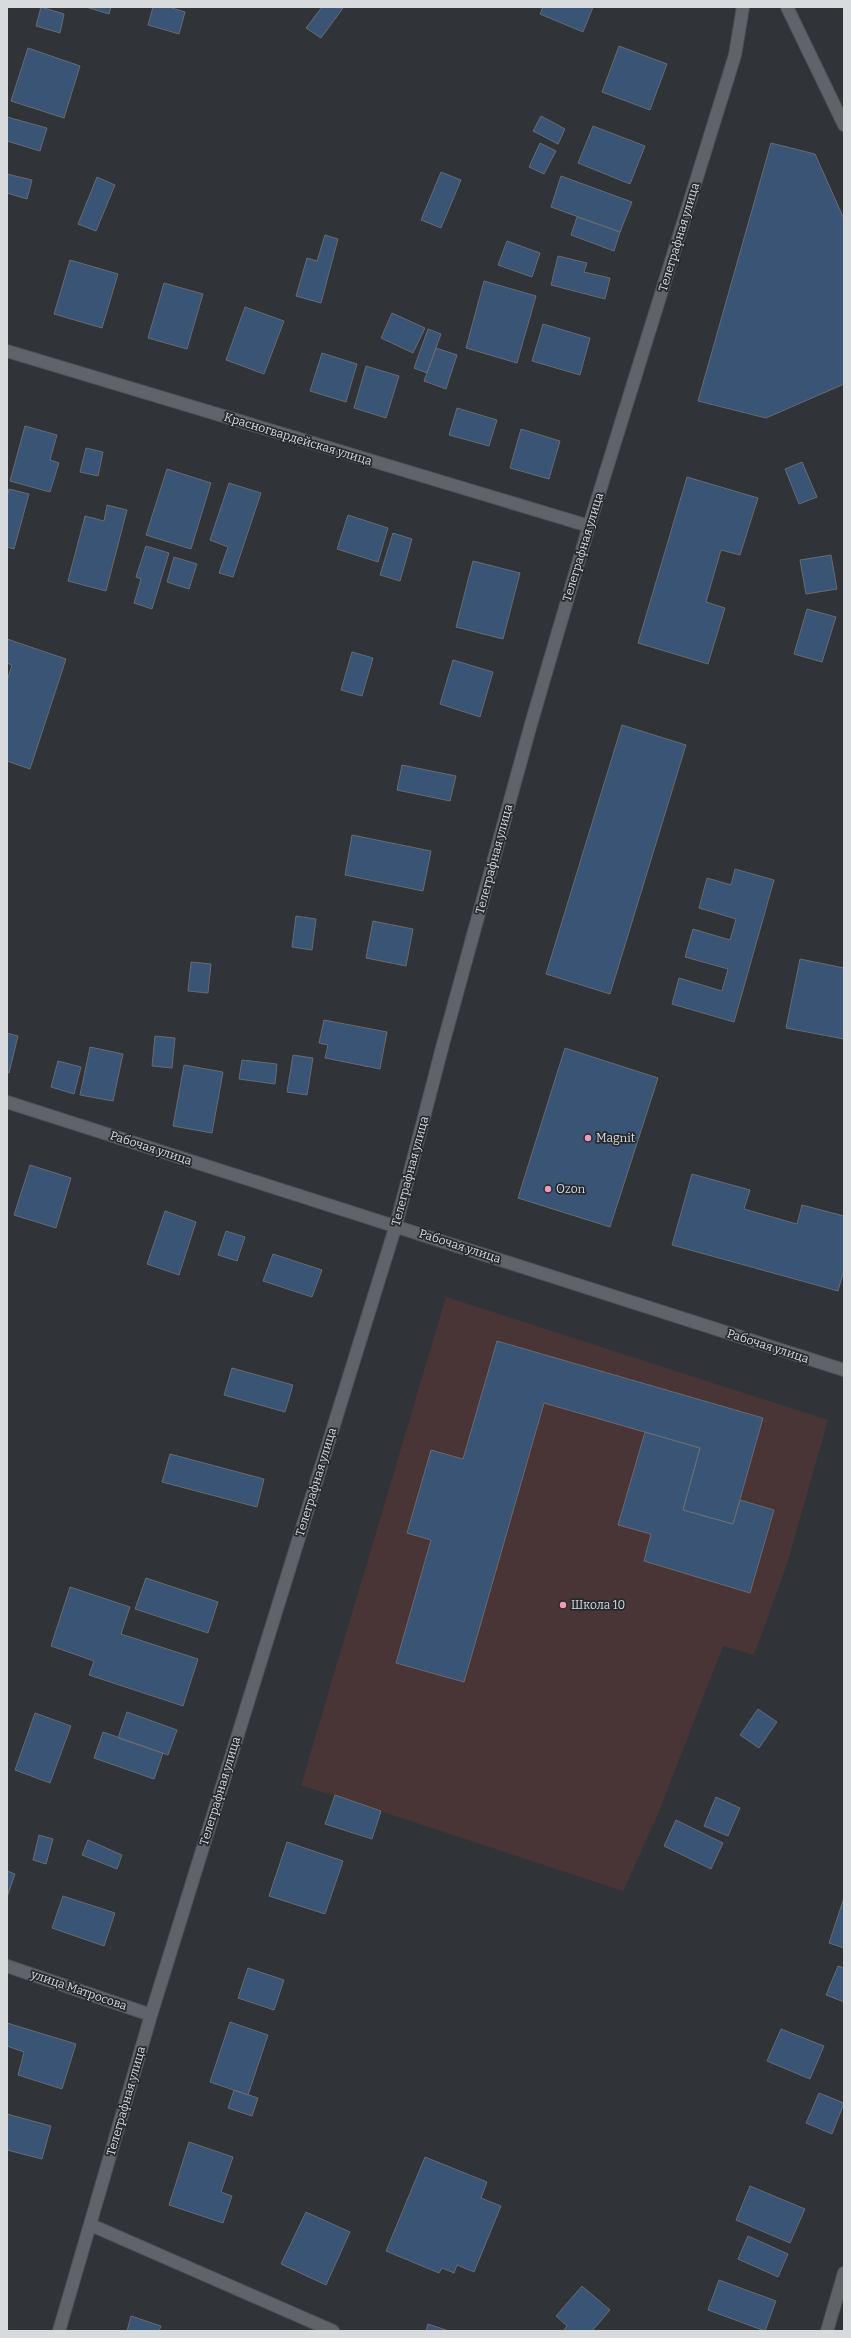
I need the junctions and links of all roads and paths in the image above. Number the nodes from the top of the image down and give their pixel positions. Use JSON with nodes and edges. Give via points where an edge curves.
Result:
{"nodes":[{"id":1,"x":743,"y":7,"type":"edge"},
{"id":2,"x":787,"y":7,"type":"edge"},
{"id":3,"x":844,"y":125,"type":"edge"},
{"id":4,"x":7,"y":351,"type":"edge"},
{"id":5,"x":589,"y":526,"type":"junction"},
{"id":6,"x":7,"y":1102,"type":"edge"},
{"id":7,"x":396,"y":1225,"type":"junction"},
{"id":8,"x":844,"y":1370,"type":"edge"},
{"id":9,"x":7,"y":1966,"type":"edge"},
{"id":10,"x":151,"y":2015,"type":"junction"},
{"id":11,"x":91,"y":2226,"type":"junction"},
{"id":12,"x":844,"y":2273,"type":"edge"},
{"id":13,"x":60,"y":2331,"type":"edge"},
{"id":14,"x":333,"y":2331,"type":"edge"},
{"id":15,"x":827,"y":2331,"type":"edge"}],
"edges":[{"from":1,"to":5,"type":"street","name":"Телеграфная улица","via":[[735,55]]},
{"from":2,"to":3,"type":"street"},
{"from":4,"to":5,"type":"street","name":"Красногвардейская улица"},
{"from":5,"to":7,"type":"street","name":"Телеграфная улица","via":[[531,724]]},
{"from":6,"to":7,"type":"street","name":"Рабочая улица"},
{"from":7,"to":8,"type":"street","name":"Рабочая улица"},
{"from":7,"to":10,"type":"street","name":"Телеграфная улица"},
{"from":9,"to":10,"type":"street","name":"улица Матросова"},
{"from":10,"to":11,"type":"street","name":"Телеграфная улица"},
{"from":11,"to":13,"type":"street","name":"Телеграфная улица"},
{"from":11,"to":14,"type":"street"},
{"from":12,"to":15,"type":"street"}]}
